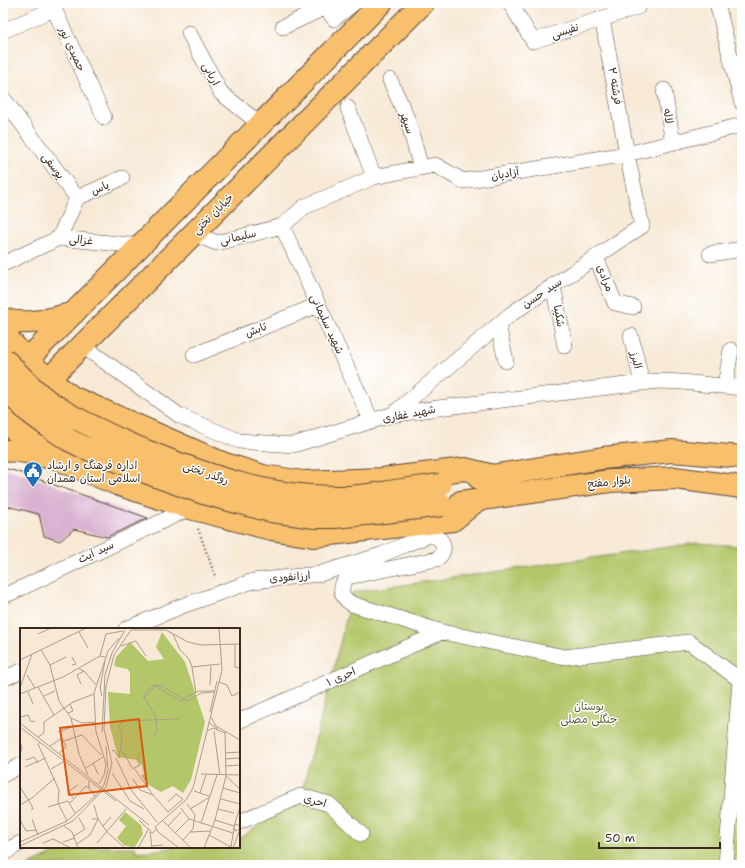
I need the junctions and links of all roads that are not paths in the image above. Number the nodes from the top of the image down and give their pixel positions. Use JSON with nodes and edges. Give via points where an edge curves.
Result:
{"nodes":[{"id":1,"x":354,"y":3,"type":"edge"},
{"id":2,"x":423,"y":3,"type":"edge"},
{"id":3,"x":510,"y":3,"type":"edge"},
{"id":4,"x":717,"y":3,"type":"edge"},
{"id":5,"x":379,"y":4,"type":"edge"},
{"id":6,"x":324,"y":5,"type":"edge"},
{"id":7,"x":638,"y":5,"type":"edge"},
{"id":8,"x":57,"y":6,"type":"edge"},
{"id":9,"x":602,"y":18,"type":"junction"},
{"id":10,"x":282,"y":27,"type":"dead end"},
{"id":11,"x":3,"y":31,"type":"edge"},
{"id":12,"x":189,"y":33,"type":"dead end"},
{"id":13,"x":390,"y":80,"type":"dead end"},
{"id":14,"x":664,"y":90,"type":"dead end"},
{"id":15,"x":3,"y":98,"type":"edge"},
{"id":16,"x":742,"y":103,"type":"edge"},
{"id":17,"x":348,"y":108,"type":"dead end"},
{"id":18,"x":104,"y":117,"type":"dead end"},
{"id":19,"x":260,"y":124,"type":"junction"},
{"id":20,"x":742,"y":126,"type":"edge"},
{"id":21,"x":673,"y":143,"type":"junction"},
{"id":22,"x":627,"y":154,"type":"junction"},
{"id":23,"x":421,"y":168,"type":"junction"},
{"id":24,"x":374,"y":177,"type":"junction"},
{"id":25,"x":122,"y":178,"type":"dead end"},
{"id":26,"x":77,"y":198,"type":"junction"},
{"id":27,"x":282,"y":226,"type":"junction"},
{"id":28,"x":194,"y":234,"type":"junction"},
{"id":29,"x":59,"y":238,"type":"junction"},
{"id":30,"x":140,"y":246,"type":"junction"},
{"id":31,"x":742,"y":249,"type":"edge"},
{"id":32,"x":710,"y":254,"type":"dead end"},
{"id":33,"x":596,"y":257,"type":"junction"},
{"id":34,"x":3,"y":264,"type":"edge"},
{"id":35,"x":554,"y":285,"type":"junction"},
{"id":36,"x":318,"y":305,"type":"junction"},
{"id":37,"x":633,"y":307,"type":"dead end"},
{"id":38,"x":74,"y":313,"type":"junction"},
{"id":39,"x":498,"y":325,"type":"junction"},
{"id":40,"x":631,"y":336,"type":"dead end"},
{"id":41,"x":4,"y":337,"type":"edge"},
{"id":42,"x":565,"y":346,"type":"dead end"},
{"id":43,"x":80,"y":348,"type":"junction"},
{"id":44,"x":731,"y":350,"type":"dead end"},
{"id":45,"x":194,"y":355,"type":"dead end"},
{"id":46,"x":27,"y":360,"type":"junction"},
{"id":47,"x":506,"y":361,"type":"dead end"},
{"id":48,"x":3,"y":367,"type":"edge"},
{"id":49,"x":49,"y":380,"type":"junction"},
{"id":50,"x":642,"y":383,"type":"junction"},
{"id":51,"x":3,"y":386,"type":"edge"},
{"id":52,"x":725,"y":386,"type":"junction"},
{"id":53,"x":742,"y":388,"type":"edge"},
{"id":54,"x":72,"y":397,"type":"junction"},
{"id":55,"x":391,"y":415,"type":"junction"},
{"id":56,"x":372,"y":422,"type":"junction"},
{"id":57,"x":4,"y":423,"type":"edge"},
{"id":58,"x":131,"y":424,"type":"junction"},
{"id":59,"x":35,"y":445,"type":"junction"},
{"id":60,"x":3,"y":451,"type":"edge"},
{"id":61,"x":742,"y":457,"type":"edge"},
{"id":62,"x":62,"y":461,"type":"junction"},
{"id":63,"x":493,"y":476,"type":"junction"},
{"id":64,"x":742,"y":487,"type":"edge"},
{"id":65,"x":445,"y":503,"type":"junction"},
{"id":66,"x":190,"y":508,"type":"junction"},
{"id":67,"x":427,"y":536,"type":"junction"},
{"id":68,"x":3,"y":596,"type":"edge"},
{"id":69,"x":128,"y":628,"type":"edge"},
{"id":70,"x":442,"y":632,"type":"junction"},
{"id":71,"x":20,"y":671,"type":"edge"},
{"id":72,"x":3,"y":679,"type":"edge"},
{"id":73,"x":240,"y":721,"type":"edge"},
{"id":74,"x":20,"y":766,"type":"edge"},
{"id":75,"x":3,"y":775,"type":"edge"},
{"id":76,"x":240,"y":822,"type":"edge"},
{"id":77,"x":361,"y":834,"type":"dead end"},
{"id":78,"x":20,"y":844,"type":"edge"},
{"id":79,"x":3,"y":854,"type":"edge"},
{"id":80,"x":726,"y":865,"type":"edge"}],
"edges":[{"from":1,"to":6,"type":"street","via":[[334,19]]},
{"from":2,"to":28,"type":"main road","name":"خیابان تختی"},
{"from":3,"to":9,"type":"street","name":"نفیسی","via":[[533,41]]},
{"from":4,"to":16,"type":"street"},
{"from":5,"to":19,"type":"main road"},
{"from":6,"to":10,"type":"street"},
{"from":7,"to":9,"type":"street","name":"نفیسی"},
{"from":8,"to":11,"type":"street","name":"حمیدی نور"},
{"from":8,"to":18,"type":"street","name":"حمیدی نور"},
{"from":9,"to":22,"type":"street","name":"فرشته ۲"},
{"from":12,"to":19,"type":"street","name":"اربابی","via":[[221,93]]},
{"from":13,"to":23,"type":"street","name":"سپهر","via":[[407,118]]},
{"from":14,"to":21,"type":"street","name":"لاله"},
{"from":15,"to":26,"type":"street","name":"یوسفی"},
{"from":17,"to":24,"type":"street"},
{"from":19,"to":30,"type":"main road"},
{"from":20,"to":21,"type":"street","name":"آزادیان"},
{"from":21,"to":22,"type":"street","name":"آزادیان"},
{"from":22,"to":23,"type":"street","name":"آزادیان","via":[[463,181],[435,165]]},
{"from":22,"to":33,"type":"street","name":"سید حسن","via":[[642,226]]},
{"from":23,"to":24,"type":"street","name":"آزادیان"},
{"from":24,"to":27,"type":"street","name":"آزادیان","via":[[304,207]]},
{"from":25,"to":26,"type":"street","name":"یاس"},
{"from":26,"to":29,"type":"street"},
{"from":27,"to":28,"type":"street","name":"سلیمانی","via":[[217,243]]},
{"from":27,"to":36,"type":"street","name":"شهید سلیمانی"},
{"from":28,"to":43,"type":"main road","name":"خیابان تختی"},
{"from":29,"to":30,"type":"street","name":"غزالی"},
{"from":29,"to":34,"type":"street","name":"غزالی"},
{"from":30,"to":38,"type":"main road"},
{"from":31,"to":32,"type":"street"},
{"from":33,"to":35,"type":"street","name":"سید حسن"},
{"from":33,"to":37,"type":"street","name":"مرادی","via":[[615,303]]},
{"from":35,"to":39,"type":"street","name":"سید حسن"},
{"from":35,"to":42,"type":"street","name":"شکیبا"},
{"from":36,"to":45,"type":"street","name":"تابش"},
{"from":36,"to":56,"type":"street","name":"شهید سلیمانی"},
{"from":38,"to":41,"type":"main road","via":[[32,322],[16,322]]},
{"from":38,"to":46,"type":"main road"},
{"from":39,"to":47,"type":"street"},
{"from":39,"to":55,"type":"street","name":"سید حسن"},
{"from":40,"to":50,"type":"street","name":"البرز"},
{"from":41,"to":46,"type":"main road"},
{"from":41,"to":48,"type":"main road","via":[[9,351]]},
{"from":41,"to":65,"type":"main road","name":"روگذر تختی","bridge":true,"via":[[30,385],[52,404],[121,441],[202,472],[250,487],[309,496],[356,496]]},
{"from":43,"to":49,"type":"main road","name":"خیابان تختی"},
{"from":43,"to":56,"type":"street","name":"شهید غفاری","via":[[180,416],[239,442],[293,446]]},
{"from":43,"to":58,"type":"main road","via":[[73,361],[77,386]]},
{"from":44,"to":52,"type":"street"},
{"from":46,"to":49,"type":"main road"},
{"from":46,"to":51,"type":"main road"},
{"from":49,"to":54,"type":"main road"},
{"from":49,"to":57,"type":"main road","name":"خیابان تختی"},
{"from":50,"to":52,"type":"street","name":"شهید غفاری","via":[[658,381]]},
{"from":50,"to":55,"type":"street","name":"شهید غفاری"},
{"from":51,"to":65,"type":"main road","name":"روگذر تختی","bridge":true,"via":[[29,412],[69,440],[203,493],[271,511],[315,517],[376,513]]},
{"from":52,"to":53,"type":"street","name":"شهید غفاری"},
{"from":54,"to":58,"type":"main road"},
{"from":54,"to":59,"type":"main road","via":[[54,399],[41,406],[33,425]]},
{"from":55,"to":56,"type":"street","name":"شهید غفاری"},
{"from":57,"to":59,"type":"main road"},
{"from":58,"to":63,"type":"main road","via":[[222,463],[263,476],[303,482],[382,479],[465,469]]},
{"from":59,"to":62,"type":"main road"},
{"from":60,"to":62,"type":"main road","via":[[30,452]]},
{"from":61,"to":63,"type":"main road","via":[[672,451],[603,458]]},
{"from":62,"to":66,"type":"main road","via":[[117,484]]},
{"from":63,"to":65,"type":"main road"},
{"from":64,"to":65,"type":"main road","name":"بلوار مفتح","via":[[675,478],[610,481],[476,501]]},
{"from":65,"to":66,"type":"main road","via":[[313,536],[270,529]]},
{"from":65,"to":67,"type":"street","name":"ارزانفودی"},
{"from":66,"to":68,"type":"street","name":"سید آیت"},
{"from":67,"to":69,"type":"street","name":"ارزانفودی","via":[[381,555],[320,574],[252,581]]},
{"from":67,"to":70,"type":"street","via":[[437,537],[441,541],[443,551],[437,559],[348,577],[343,584],[342,593],[352,604]]},
{"from":70,"to":73,"type":"street","name":"احری ۱"},
{"from":70,"to":80,"type":"street","via":[[565,657],[689,642],[740,680]]},
{"from":71,"to":72,"type":"street"},
{"from":74,"to":75,"type":"street"},
{"from":76,"to":77,"type":"street","name":"احری","via":[[301,796],[329,804]]},
{"from":78,"to":79,"type":"street"}]}
